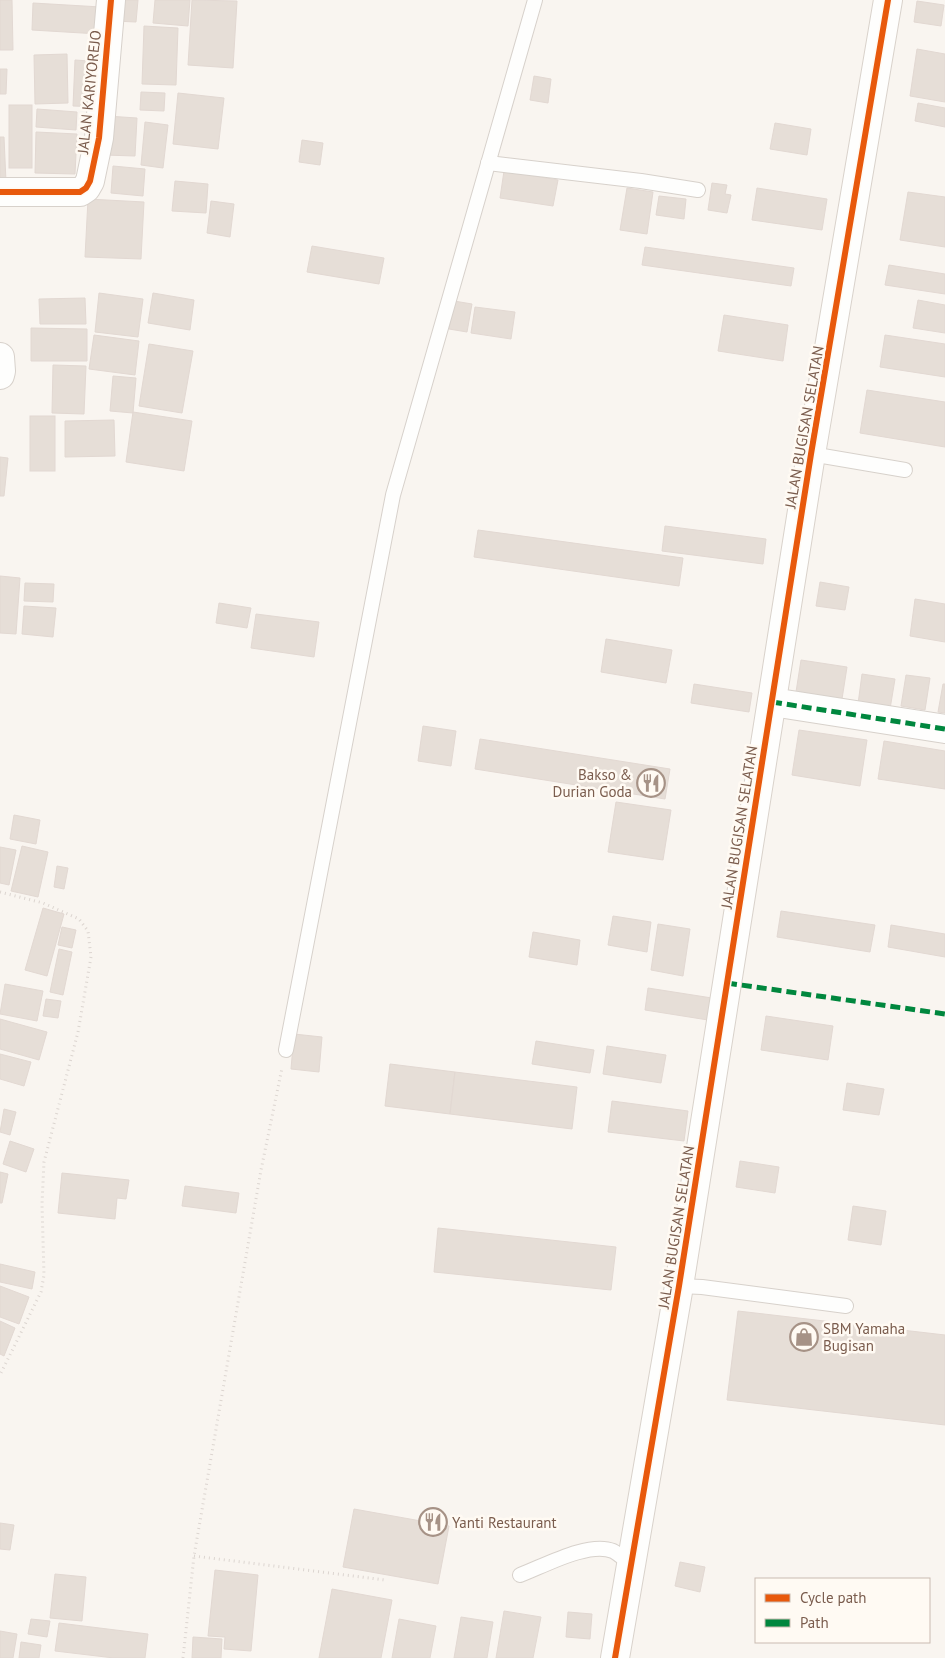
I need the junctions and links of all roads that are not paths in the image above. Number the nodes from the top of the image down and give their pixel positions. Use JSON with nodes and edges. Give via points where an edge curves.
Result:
{"nodes":[{"id":1,"x":111,"y":0,"type":"edge"},
{"id":2,"x":535,"y":0,"type":"edge"},
{"id":3,"x":888,"y":0,"type":"edge"},
{"id":4,"x":488,"y":163,"type":"junction"},
{"id":5,"x":698,"y":190,"type":"dead end"},
{"id":6,"x":0,"y":192,"type":"edge"},
{"id":7,"x":0,"y":357,"type":"edge"},
{"id":8,"x":0,"y":375,"type":"edge"},
{"id":9,"x":811,"y":454,"type":"junction"},
{"id":10,"x":905,"y":470,"type":"dead end"},
{"id":11,"x":772,"y":702,"type":"junction"},
{"id":12,"x":945,"y":729,"type":"edge"},
{"id":13,"x":286,"y":1050,"type":"road end"},
{"id":14,"x":679,"y":1286,"type":"junction"},
{"id":15,"x":846,"y":1306,"type":"dead end"},
{"id":16,"x":632,"y":1565,"type":"junction"},
{"id":17,"x":520,"y":1575,"type":"dead end"},
{"id":18,"x":615,"y":1658,"type":"edge"}],
"edges":[{"from":1,"to":6,"type":"street","name":"JALAN KARIYOREJO","via":[[99,138],[86,188],[80,192]]},
{"from":2,"to":4,"type":"lane"},
{"from":3,"to":9,"type":"street","name":"JALAN BUGISAN SELATAN"},
{"from":4,"to":5,"type":"lane"},
{"from":4,"to":13,"type":"lane","via":[[393,494]]},
{"from":7,"to":8,"type":"street"},
{"from":9,"to":10,"type":"lane"},
{"from":9,"to":11,"type":"street","name":"JALAN BUGISAN SELATAN"},
{"from":11,"to":12,"type":"street"},
{"from":11,"to":14,"type":"street","name":"JALAN BUGISAN SELATAN"},
{"from":14,"to":15,"type":"lane"},
{"from":14,"to":16,"type":"street","name":"JALAN BUGISAN SELATAN"},
{"from":16,"to":17,"type":"lane","via":[[613,1551],[595,1548]]},
{"from":16,"to":18,"type":"street","name":"JALAN BUGISAN SELATAN"}]}
